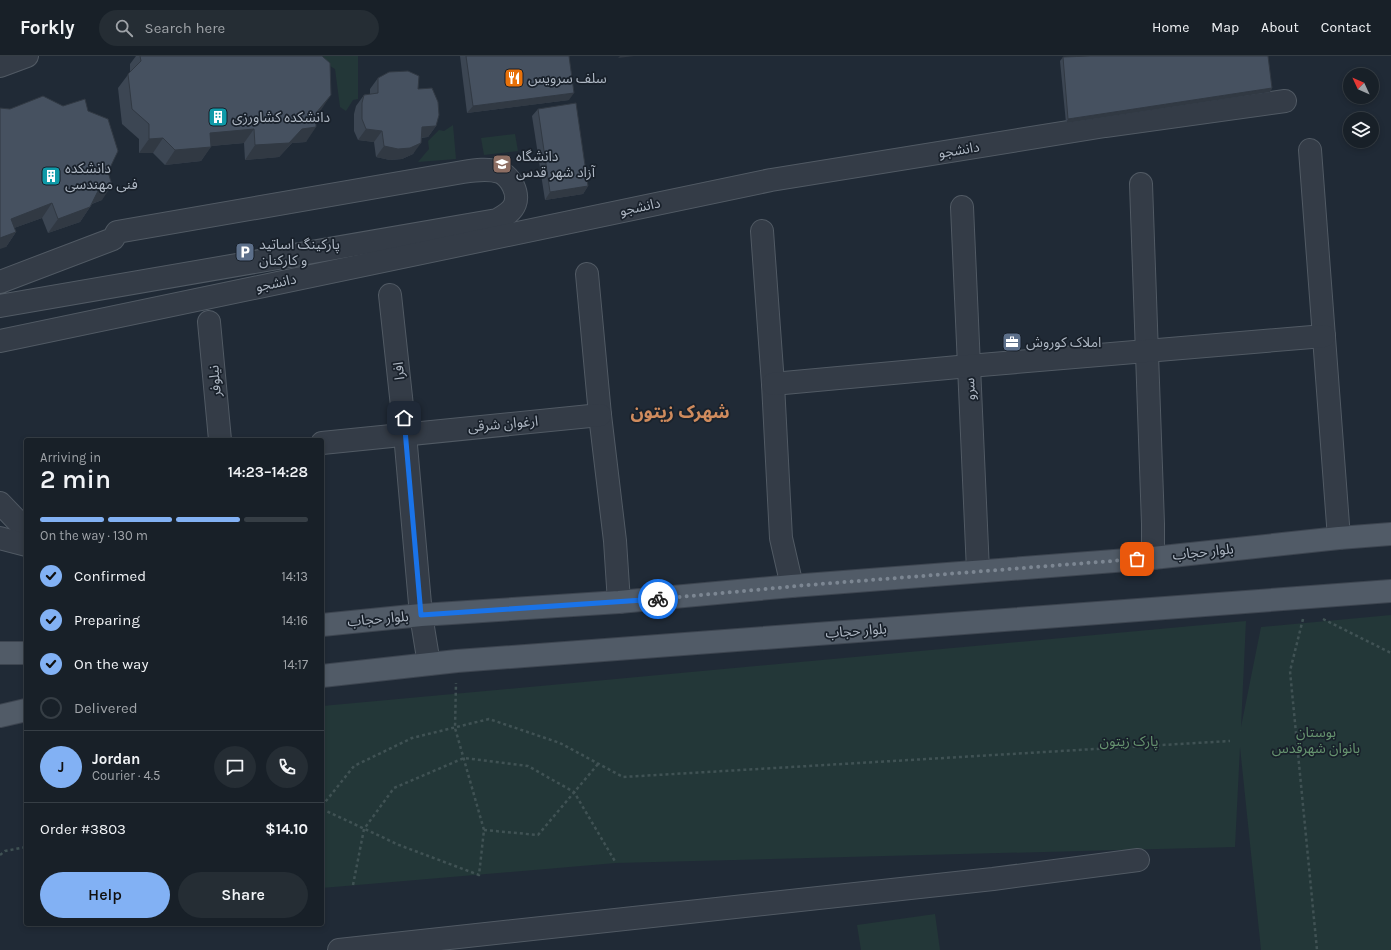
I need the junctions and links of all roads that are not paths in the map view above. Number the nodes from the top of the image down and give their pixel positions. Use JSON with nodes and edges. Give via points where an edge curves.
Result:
{"nodes":[{"id":1,"x":27,"y":56,"type":"edge"},
{"id":2,"x":0,"y":66,"type":"edge"},
{"id":3,"x":1285,"y":101,"type":"dead end"},
{"id":4,"x":1310,"y":150,"type":"dead end"},
{"id":5,"x":1141,"y":184,"type":"dead end"},
{"id":6,"x":962,"y":207,"type":"dead end"},
{"id":7,"x":762,"y":231,"type":"dead end"},
{"id":8,"x":587,"y":274,"type":"dead end"},
{"id":9,"x":0,"y":282,"type":"edge"},
{"id":10,"x":390,"y":295,"type":"dead end"},
{"id":11,"x":0,"y":306,"type":"edge"},
{"id":12,"x":209,"y":322,"type":"dead end"},
{"id":13,"x":1324,"y":336,"type":"junction"},
{"id":14,"x":0,"y":341,"type":"edge"},
{"id":15,"x":1147,"y":351,"type":"junction"},
{"id":16,"x":969,"y":366,"type":"junction"},
{"id":17,"x":773,"y":384,"type":"junction"},
{"id":18,"x":600,"y":415,"type":"junction"},
{"id":19,"x":406,"y":434,"type":"junction"},
{"id":20,"x":220,"y":438,"type":"edge"},
{"id":21,"x":324,"y":442,"type":"edge"},
{"id":22,"x":0,"y":503,"type":"edge"},
{"id":23,"x":24,"y":528,"type":"edge"},
{"id":24,"x":1391,"y":534,"type":"edge"},
{"id":25,"x":0,"y":538,"type":"edge"},
{"id":26,"x":1339,"y":538,"type":"junction"},
{"id":27,"x":24,"y":544,"type":"edge"},
{"id":28,"x":1153,"y":558,"type":"junction"},
{"id":29,"x":978,"y":571,"type":"junction"},
{"id":30,"x":792,"y":586,"type":"junction"},
{"id":31,"x":1391,"y":591,"type":"edge"},
{"id":32,"x":619,"y":602,"type":"junction"},
{"id":33,"x":421,"y":615,"type":"junction"},
{"id":34,"x":324,"y":625,"type":"edge"},
{"id":35,"x":0,"y":653,"type":"edge"},
{"id":36,"x":24,"y":653,"type":"edge"},
{"id":37,"x":429,"y":664,"type":"junction"},
{"id":38,"x":324,"y":676,"type":"edge"},
{"id":39,"x":24,"y":710,"type":"edge"},
{"id":40,"x":0,"y":716,"type":"edge"},
{"id":41,"x":1138,"y":860,"type":"dead end"},
{"id":42,"x":339,"y":950,"type":"edge"}],
"edges":[{"from":1,"to":2,"type":"street"},
{"from":3,"to":14,"type":"street","name":"دانشجو","via":[[771,180]]},
{"from":4,"to":13,"type":"street"},
{"from":5,"to":15,"type":"street"},
{"from":6,"to":16,"type":"street","name":"سرو"},
{"from":7,"to":17,"type":"street"},
{"from":8,"to":18,"type":"street"},
{"from":9,"to":11,"type":"street","via":[[113,239],[117,232],[486,169],[501,173],[511,181],[515,192],[515,204],[507,214],[497,220]]},
{"from":10,"to":19,"type":"street","name":"افرا"},
{"from":12,"to":20,"type":"street","name":"نیلوفر"},
{"from":13,"to":15,"type":"street"},
{"from":13,"to":26,"type":"street"},
{"from":15,"to":16,"type":"street"},
{"from":15,"to":28,"type":"street"},
{"from":16,"to":17,"type":"street"},
{"from":16,"to":29,"type":"street","name":"سرو"},
{"from":17,"to":30,"type":"street","via":[[781,538]]},
{"from":18,"to":19,"type":"street","name":"ارغوان شرقی"},
{"from":18,"to":32,"type":"street","via":[[615,542]]},
{"from":19,"to":21,"type":"street","name":"ارغوان شرقی"},
{"from":19,"to":33,"type":"street","name":"افرا"},
{"from":22,"to":23,"type":"street"},
{"from":24,"to":26,"type":"main road","name":"بلوار حجاب"},
{"from":25,"to":27,"type":"street"},
{"from":26,"to":28,"type":"main road","name":"بلوار حجاب"},
{"from":28,"to":29,"type":"main road","name":"بلوار حجاب"},
{"from":29,"to":30,"type":"main road","name":"بلوار حجاب"},
{"from":30,"to":32,"type":"main road","name":"بلوار حجاب"},
{"from":31,"to":37,"type":"main road","name":"بلوار حجاب","via":[[1301,604]]},
{"from":32,"to":33,"type":"main road","name":"بلوار حجاب"},
{"from":33,"to":34,"type":"main road","name":"بلوار حجاب"},
{"from":33,"to":37,"type":"street","name":"افرا"},
{"from":35,"to":36,"type":"main road"},
{"from":37,"to":38,"type":"main road","name":"بلوار حجاب"},
{"from":39,"to":40,"type":"main road"},
{"from":41,"to":42,"type":"street","via":[[993,879]]}]}
